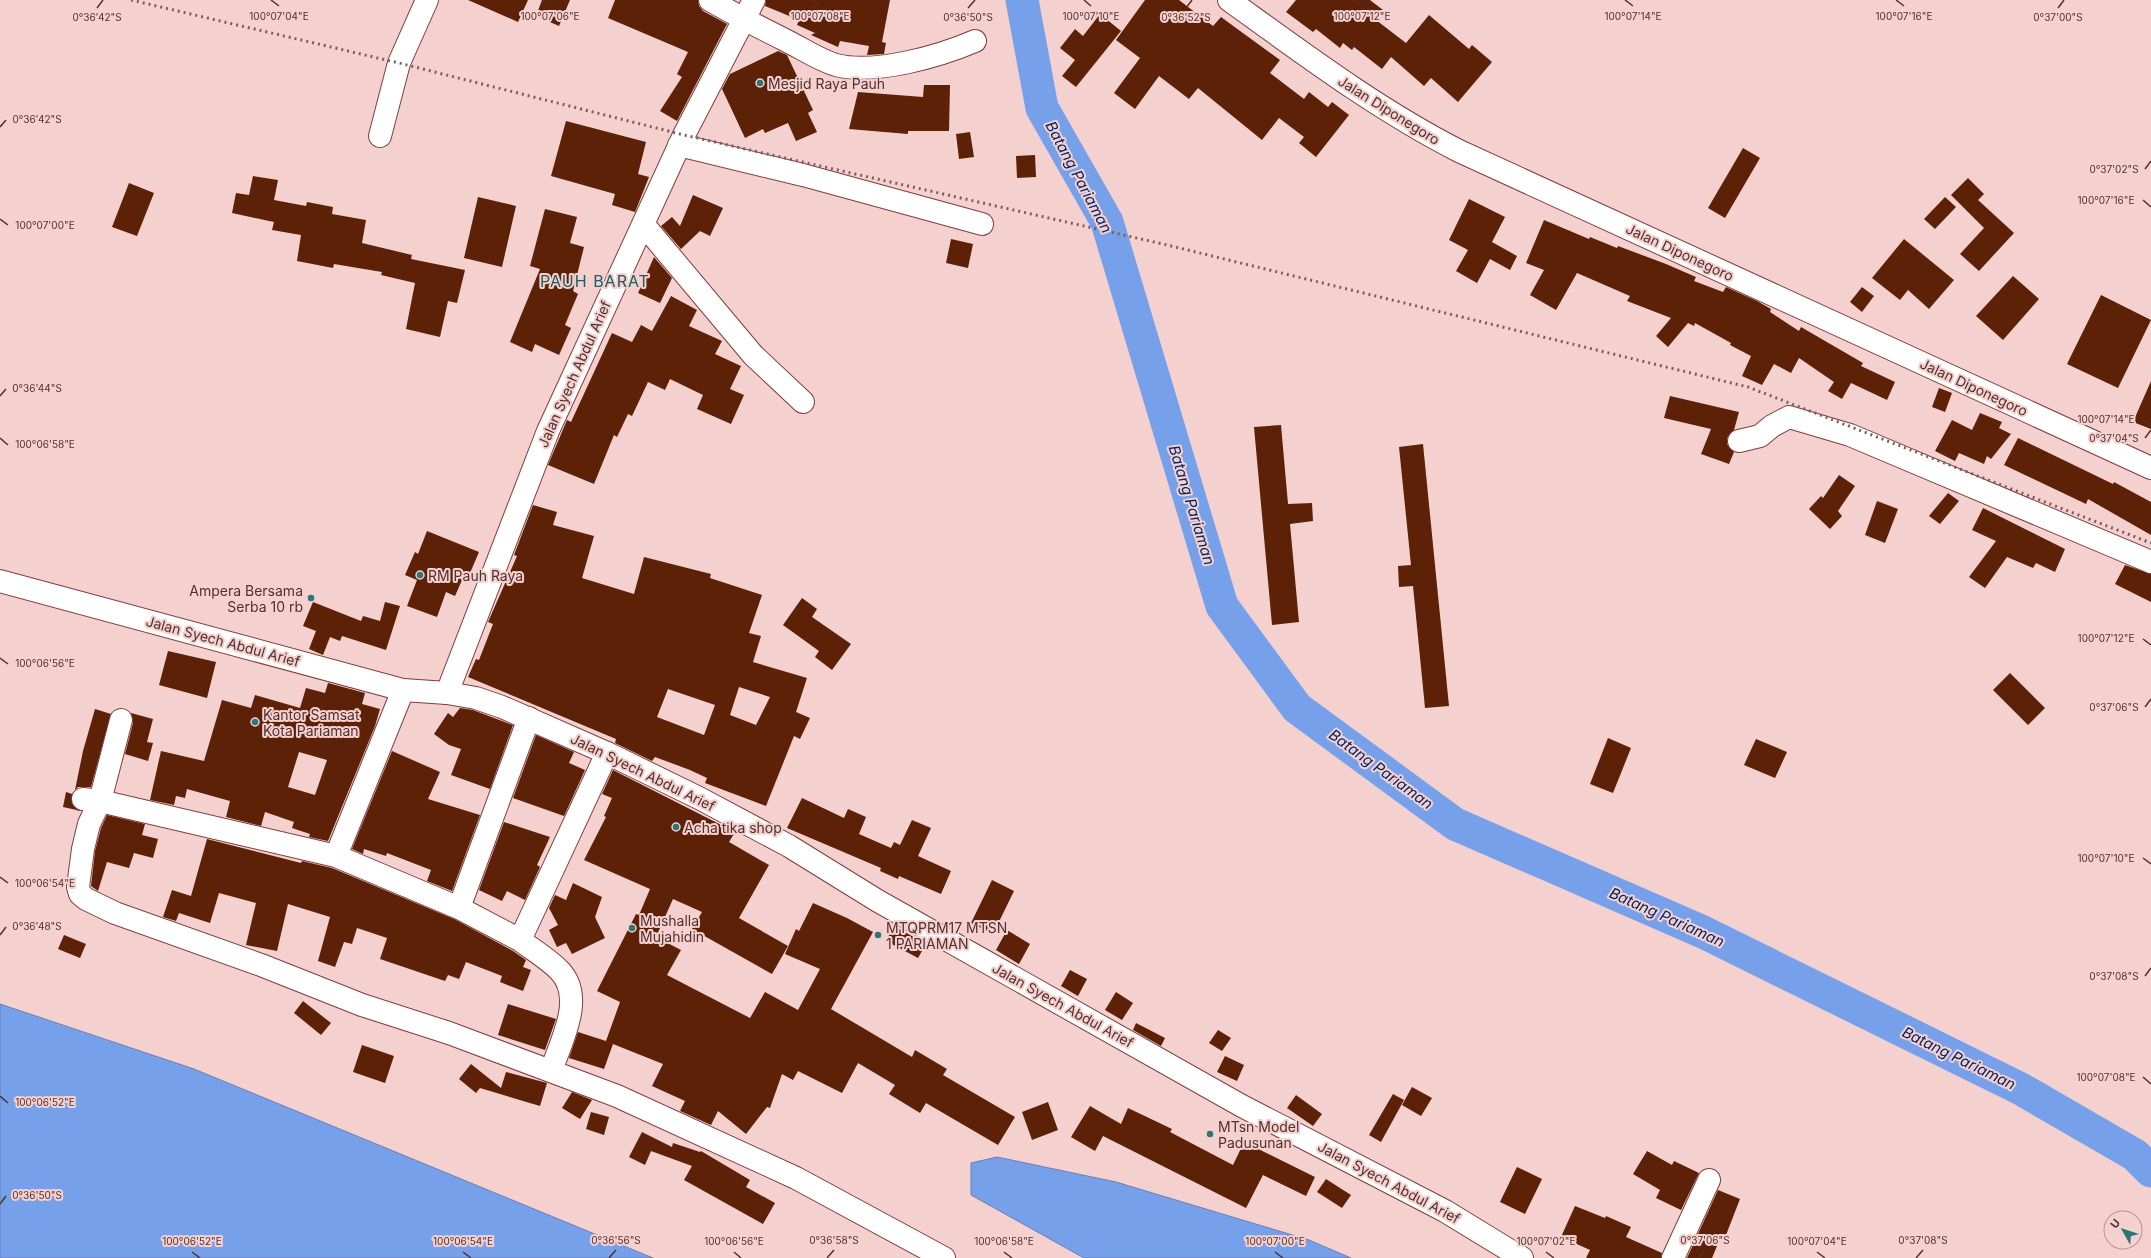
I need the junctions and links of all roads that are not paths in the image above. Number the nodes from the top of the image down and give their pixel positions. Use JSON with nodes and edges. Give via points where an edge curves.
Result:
{"nodes":[{"id":1,"x":427,"y":0,"type":"edge"},
{"id":2,"x":710,"y":0,"type":"edge"},
{"id":3,"x":754,"y":0,"type":"edge"},
{"id":4,"x":1229,"y":0,"type":"edge"},
{"id":5,"x":744,"y":20,"type":"junction"},
{"id":6,"x":975,"y":41,"type":"dead end"},
{"id":7,"x":380,"y":136,"type":"dead end"},
{"id":8,"x":679,"y":145,"type":"junction"},
{"id":9,"x":982,"y":224,"type":"dead end"},
{"id":10,"x":644,"y":225,"type":"junction"},
{"id":11,"x":803,"y":402,"type":"dead end"},
{"id":12,"x":1740,"y":441,"type":"dead end"},
{"id":13,"x":2151,"y":468,"type":"edge"},
{"id":14,"x":2151,"y":562,"type":"edge"},
{"id":15,"x":0,"y":581,"type":"edge"},
{"id":16,"x":403,"y":690,"type":"junction"},
{"id":17,"x":447,"y":693,"type":"junction"},
{"id":18,"x":529,"y":718,"type":"junction"},
{"id":19,"x":121,"y":720,"type":"dead end"},
{"id":20,"x":607,"y":753,"type":"junction"},
{"id":21,"x":91,"y":800,"type":"junction"},
{"id":22,"x":336,"y":856,"type":"junction"},
{"id":23,"x":459,"y":908,"type":"junction"},
{"id":24,"x":520,"y":940,"type":"junction"},
{"id":25,"x":551,"y":1071,"type":"junction"},
{"id":26,"x":1708,"y":1180,"type":"dead end"},
{"id":27,"x":944,"y":1258,"type":"edge"},
{"id":28,"x":1522,"y":1258,"type":"edge"},
{"id":29,"x":1673,"y":1258,"type":"edge"}],
"edges":[{"from":1,"to":7,"type":"street","via":[[399,63]]},
{"from":2,"to":5,"type":"street"},
{"from":3,"to":5,"type":"street","name":"Jalan Syech Abdul Arief"},
{"from":4,"to":13,"type":"street","name":"Jalan Diponegoro","via":[[1376,105],[1459,152]]},
{"from":5,"to":6,"type":"street","via":[[825,60],[846,67],[917,61],[948,53]]},
{"from":5,"to":8,"type":"street","name":"Jalan Syech Abdul Arief"},
{"from":8,"to":9,"type":"street","via":[[803,174]]},
{"from":8,"to":10,"type":"street","name":"Jalan Syech Abdul Arief"},
{"from":10,"to":11,"type":"street","via":[[753,356]]},
{"from":10,"to":17,"type":"street","name":"Jalan Syech Abdul Arief","via":[[548,431]]},
{"from":12,"to":14,"type":"street","via":[[1760,436],[1789,417],[1850,436]]},
{"from":15,"to":16,"type":"street","name":"Jalan Syech Abdul Arief"},
{"from":16,"to":17,"type":"street","name":"Jalan Syech Abdul Arief"},
{"from":16,"to":22,"type":"street"},
{"from":17,"to":18,"type":"street","name":"Jalan Syech Abdul Arief","via":[[476,698]]},
{"from":18,"to":20,"type":"street","name":"Jalan Syech Abdul Arief"},
{"from":18,"to":23,"type":"street"},
{"from":19,"to":21,"type":"street"},
{"from":20,"to":24,"type":"street"},
{"from":20,"to":28,"type":"street","name":"Jalan Syech Abdul Arief","via":[[789,846],[878,901],[1228,1098],[1445,1211]]},
{"from":21,"to":22,"type":"street"},
{"from":21,"to":25,"type":"street","via":[[78,887],[80,894],[96,905],[261,965],[356,1003]]},
{"from":22,"to":23,"type":"street"},
{"from":23,"to":24,"type":"street"},
{"from":24,"to":25,"type":"street","via":[[560,971],[568,982],[571,1010]]},
{"from":25,"to":27,"type":"street","via":[[617,1096],[796,1178]]},
{"from":26,"to":29,"type":"street"}]}
